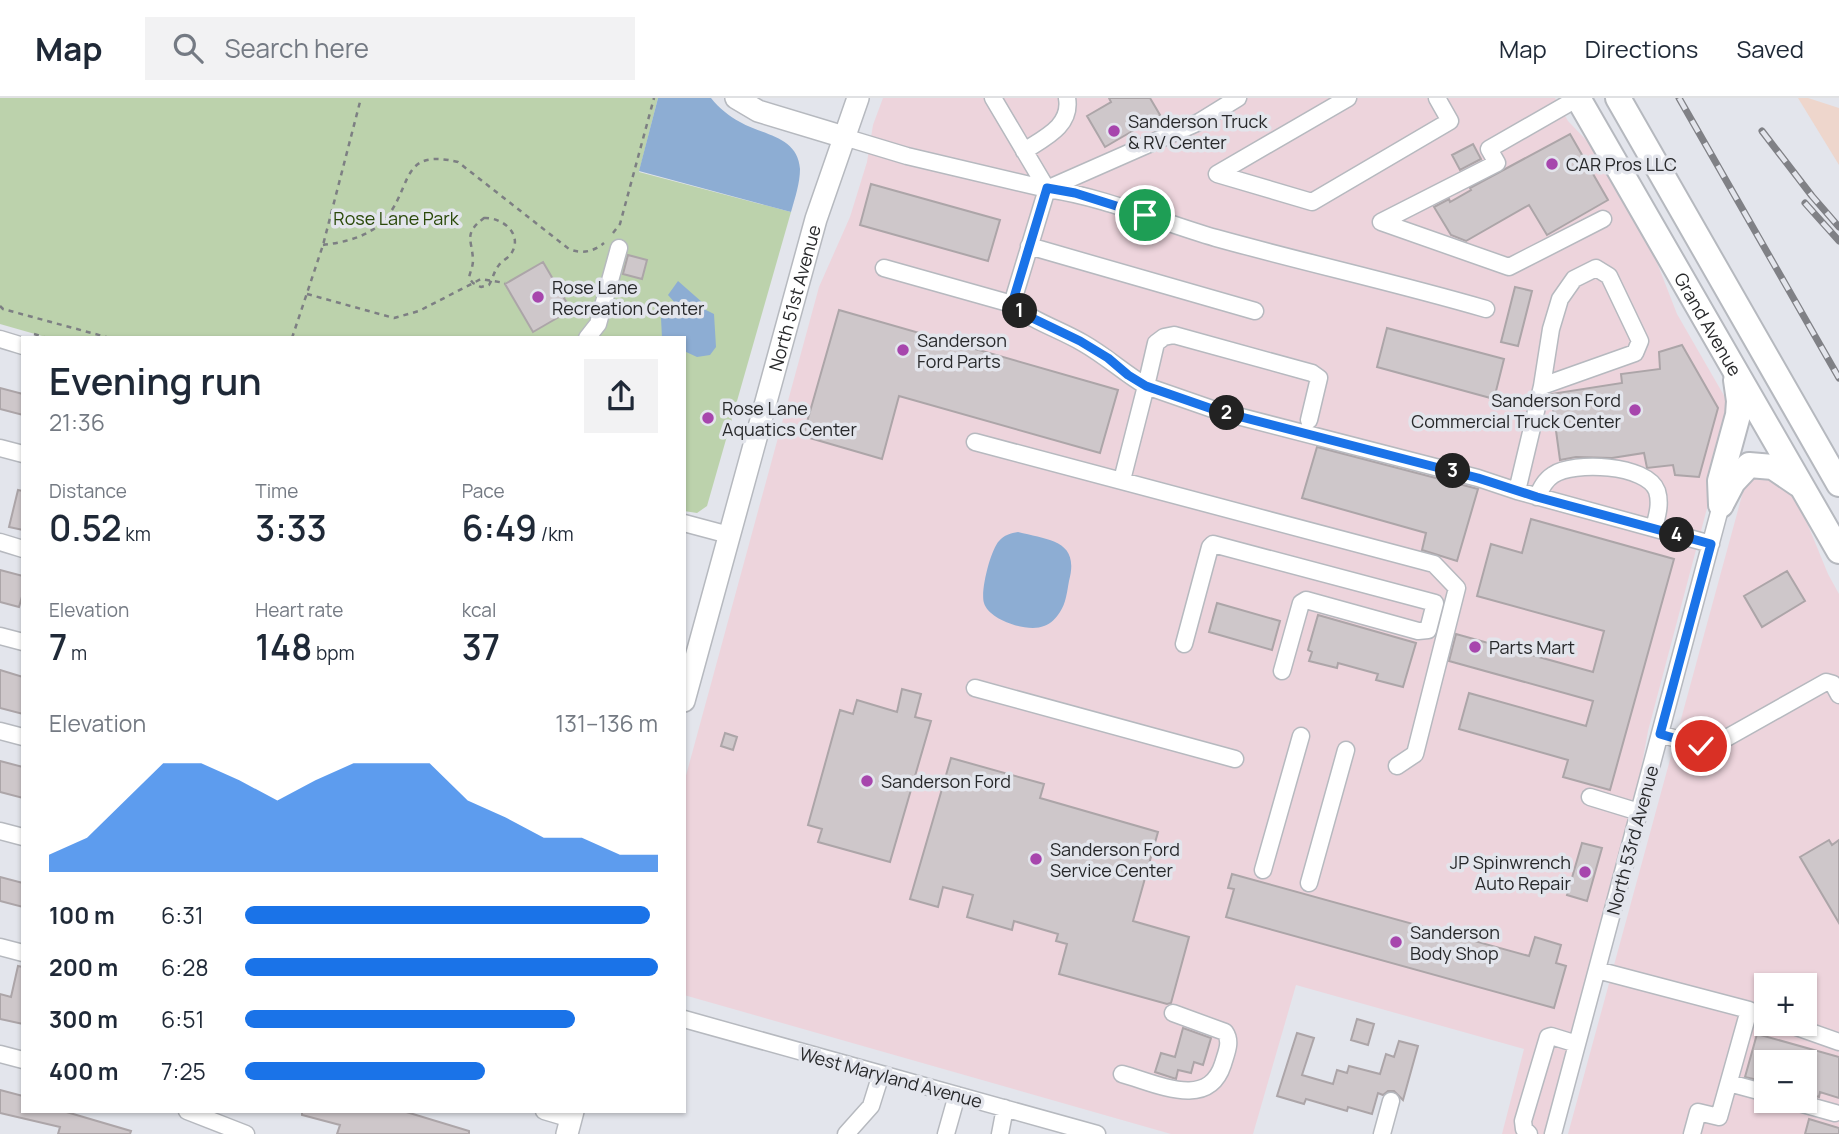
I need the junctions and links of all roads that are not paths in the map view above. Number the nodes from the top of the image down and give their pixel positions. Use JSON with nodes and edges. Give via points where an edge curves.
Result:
{"nodes":[{"id":1,"x":736,"y":98,"type":"edge"},
{"id":2,"x":858,"y":98,"type":"edge"},
{"id":3,"x":993,"y":98,"type":"edge"},
{"id":4,"x":1067,"y":98,"type":"edge"},
{"id":5,"x":1238,"y":98,"type":"edge"},
{"id":6,"x":1348,"y":98,"type":"edge"},
{"id":7,"x":1437,"y":98,"type":"edge"},
{"id":8,"x":1578,"y":98,"type":"edge"},
{"id":9,"x":1618,"y":98,"type":"edge"},
{"id":10,"x":844,"y":137,"type":"junction"},
{"id":11,"x":1024,"y":151,"type":"junction"},
{"id":12,"x":1047,"y":188,"type":"junction"},
{"id":13,"x":1603,"y":219,"type":"dead end"},
{"id":14,"x":613,"y":241,"type":"road end"},
{"id":15,"x":1028,"y":246,"type":"junction"},
{"id":16,"x":884,"y":268,"type":"dead end"},
{"id":17,"x":1012,"y":304,"type":"junction"},
{"id":18,"x":1486,"y":309,"type":"dead end"},
{"id":19,"x":1255,"y":311,"type":"dead end"},
{"id":20,"x":589,"y":336,"type":"edge"},
{"id":21,"x":0,"y":339,"type":"edge"},
{"id":22,"x":21,"y":344,"type":"edge"},
{"id":23,"x":1730,"y":363,"type":"junction"},
{"id":24,"x":1146,"y":386,"type":"junction"},
{"id":25,"x":1542,"y":386,"type":"junction"},
{"id":26,"x":1763,"y":419,"type":"junction"},
{"id":27,"x":1309,"y":420,"type":"dead end"},
{"id":28,"x":1734,"y":433,"type":"junction"},
{"id":29,"x":975,"y":442,"type":"dead end"},
{"id":30,"x":0,"y":448,"type":"edge"},
{"id":31,"x":21,"y":453,"type":"edge"},
{"id":32,"x":1122,"y":480,"type":"junction"},
{"id":33,"x":1839,"y":487,"type":"edge"},
{"id":34,"x":1802,"y":488,"type":"junction"},
{"id":35,"x":1517,"y":491,"type":"junction"},
{"id":36,"x":1537,"y":497,"type":"junction"},
{"id":37,"x":1721,"y":505,"type":"junction"},
{"id":38,"x":686,"y":524,"type":"edge"},
{"id":39,"x":1654,"y":528,"type":"junction"},
{"id":40,"x":729,"y":535,"type":"junction"},
{"id":41,"x":0,"y":542,"type":"edge"},
{"id":42,"x":1711,"y":544,"type":"junction"},
{"id":43,"x":21,"y":548,"type":"edge"},
{"id":44,"x":1839,"y":551,"type":"edge"},
{"id":45,"x":0,"y":636,"type":"edge"},
{"id":46,"x":21,"y":641,"type":"edge"},
{"id":47,"x":1184,"y":644,"type":"dead end"},
{"id":48,"x":1282,"y":671,"type":"dead end"},
{"id":49,"x":1837,"y":686,"type":"edge"},
{"id":50,"x":975,"y":688,"type":"dead end"},
{"id":51,"x":686,"y":694,"type":"edge"},
{"id":52,"x":0,"y":731,"type":"edge"},
{"id":53,"x":1660,"y":734,"type":"junction"},
{"id":54,"x":21,"y":736,"type":"edge"},
{"id":55,"x":1301,"y":736,"type":"dead end"},
{"id":56,"x":1346,"y":750,"type":"dead end"},
{"id":57,"x":1235,"y":759,"type":"dead end"},
{"id":58,"x":1396,"y":765,"type":"dead end"},
{"id":59,"x":1590,"y":797,"type":"dead end"},
{"id":60,"x":1639,"y":811,"type":"junction"},
{"id":61,"x":0,"y":831,"type":"edge"},
{"id":62,"x":21,"y":836,"type":"edge"},
{"id":63,"x":1263,"y":870,"type":"dead end"},
{"id":64,"x":1309,"y":883,"type":"dead end"},
{"id":65,"x":0,"y":947,"type":"edge"},
{"id":66,"x":21,"y":952,"type":"edge"},
{"id":67,"x":1597,"y":970,"type":"junction"},
{"id":68,"x":1749,"y":1010,"type":"junction"},
{"id":69,"x":1754,"y":1012,"type":"edge"},
{"id":70,"x":1173,"y":1013,"type":"dead end"},
{"id":71,"x":686,"y":1020,"type":"edge"},
{"id":72,"x":1817,"y":1034,"type":"edge"},
{"id":73,"x":1839,"y":1042,"type":"edge"},
{"id":74,"x":1577,"y":1044,"type":"junction"},
{"id":75,"x":0,"y":1054,"type":"edge"},
{"id":76,"x":21,"y":1059,"type":"edge"},
{"id":77,"x":881,"y":1074,"type":"junction"},
{"id":78,"x":1122,"y":1074,"type":"dead end"},
{"id":79,"x":1729,"y":1083,"type":"junction"},
{"id":80,"x":1754,"y":1090,"type":"edge"},
{"id":81,"x":957,"y":1094,"type":"junction"},
{"id":82,"x":1391,"y":1101,"type":"dead end"},
{"id":83,"x":1005,"y":1108,"type":"junction"},
{"id":84,"x":1817,"y":1108,"type":"edge"},
{"id":85,"x":192,"y":1113,"type":"edge"},
{"id":86,"x":549,"y":1113,"type":"edge"},
{"id":87,"x":1835,"y":1113,"type":"dead end"},
{"id":88,"x":570,"y":1121,"type":"edge"},
{"id":89,"x":246,"y":1134,"type":"edge"},
{"id":90,"x":846,"y":1134,"type":"edge"},
{"id":91,"x":946,"y":1134,"type":"edge"},
{"id":92,"x":1000,"y":1134,"type":"edge"},
{"id":93,"x":1097,"y":1134,"type":"edge"},
{"id":94,"x":1382,"y":1134,"type":"edge"},
{"id":95,"x":1529,"y":1134,"type":"edge"},
{"id":96,"x":1553,"y":1134,"type":"edge"},
{"id":97,"x":1692,"y":1134,"type":"edge"}],
"edges":[{"from":1,"to":10,"type":"main road","via":[[758,111]]},
{"from":2,"to":10,"type":"main road","name":"North 51st Avenue"},
{"from":3,"to":11,"type":"street"},
{"from":4,"to":11,"type":"street","via":[[1065,120]]},
{"from":5,"to":12,"type":"street","via":[[1199,122]]},
{"from":6,"to":7,"type":"street","via":[[1217,174],[1312,202],[1450,121]]},
{"from":8,"to":13,"type":"street","via":[[1489,149],[1497,163],[1381,222],[1509,267]]},
{"from":8,"to":23,"type":"highway","name":"Grand Avenue"},
{"from":9,"to":33,"type":"highway","name":"Grand Avenue"},
{"from":10,"to":12,"type":"street"},
{"from":10,"to":40,"type":"main road","name":"North 51st Avenue","via":[[816,219]]},
{"from":11,"to":12,"type":"street"},
{"from":12,"to":15,"type":"street"},
{"from":12,"to":18,"type":"street","via":[[1214,238]]},
{"from":14,"to":20,"type":"street","via":[[598,324]]},
{"from":15,"to":17,"type":"street"},
{"from":15,"to":19,"type":"street"},
{"from":16,"to":17,"type":"street"},
{"from":17,"to":24,"type":"street","via":[[1108,358]]},
{"from":21,"to":22,"type":"street"},
{"from":23,"to":26,"type":"highway","name":"Grand Avenue"},
{"from":23,"to":28,"type":"highway","via":[[1739,401]]},
{"from":24,"to":27,"type":"street","via":[[1156,342],[1174,335],[1312,373],[1319,378],[1319,385]]},
{"from":24,"to":32,"type":"street"},
{"from":24,"to":35,"type":"street","via":[[1218,411]]},
{"from":25,"to":25,"type":"street","via":[[1560,299],[1574,279],[1596,268],[1609,276],[1630,318],[1640,341],[1635,353]]},
{"from":25,"to":35,"type":"street"},
{"from":26,"to":28,"type":"highway"},
{"from":26,"to":33,"type":"highway","via":[[1789,428],[1820,480]]},
{"from":26,"to":34,"type":"highway","name":"Grand Avenue"},
{"from":28,"to":37,"type":"highway","via":[[1720,481]]},
{"from":29,"to":32,"type":"street"},
{"from":30,"to":31,"type":"street"},
{"from":32,"to":58,"type":"street","via":[[1434,564],[1457,588],[1415,754]]},
{"from":34,"to":37,"type":"highway","via":[[1773,467],[1749,465]]},
{"from":34,"to":44,"type":"highway","name":"Grand Avenue"},
{"from":35,"to":36,"type":"street"},
{"from":36,"to":39,"type":"street"},
{"from":36,"to":39,"type":"street","via":[[1553,475],[1568,469],[1630,470],[1657,489]]},
{"from":37,"to":42,"type":"street","name":"North 53rd Avenue"},
{"from":38,"to":40,"type":"street"},
{"from":39,"to":42,"type":"street"},
{"from":40,"to":51,"type":"main road","name":"North 51st Avenue"},
{"from":41,"to":43,"type":"street"},
{"from":42,"to":53,"type":"street","name":"North 53rd Avenue"},
{"from":45,"to":46,"type":"street"},
{"from":47,"to":48,"type":"street","via":[[1213,544],[1435,603],[1427,629],[1419,631],[1306,600],[1301,603]]},
{"from":49,"to":53,"type":"street","via":[[1826,682],[1714,745],[1701,746]]},
{"from":50,"to":57,"type":"street"},
{"from":52,"to":54,"type":"street"},
{"from":53,"to":60,"type":"street","name":"North 53rd Avenue"},
{"from":55,"to":63,"type":"street"},
{"from":56,"to":64,"type":"street"},
{"from":59,"to":60,"type":"street"},
{"from":60,"to":67,"type":"street","name":"North 53rd Avenue"},
{"from":61,"to":62,"type":"street"},
{"from":65,"to":66,"type":"street"},
{"from":67,"to":68,"type":"street"},
{"from":67,"to":74,"type":"street","name":"North 53rd Avenue"},
{"from":68,"to":69,"type":"street"},
{"from":68,"to":79,"type":"street"},
{"from":70,"to":78,"type":"street","via":[[1228,1037],[1220,1073],[1210,1086],[1188,1092]]},
{"from":71,"to":77,"type":"street","name":"West Maryland Avenue"},
{"from":72,"to":73,"type":"street"},
{"from":74,"to":95,"type":"street","via":[[1548,1037],[1523,1121]]},
{"from":74,"to":96,"type":"street","name":"North 53rd Avenue"},
{"from":75,"to":76,"type":"street"},
{"from":77,"to":81,"type":"street","name":"West Maryland Avenue"},
{"from":77,"to":90,"type":"street","via":[[872,1107]]},
{"from":79,"to":80,"type":"street"},
{"from":79,"to":97,"type":"street","via":[[1719,1118],[1698,1112]]},
{"from":81,"to":83,"type":"street","name":"West Maryland Avenue"},
{"from":81,"to":91,"type":"street"},
{"from":82,"to":94,"type":"street"},
{"from":83,"to":92,"type":"street"},
{"from":83,"to":93,"type":"street","name":"West Maryland Avenue"},
{"from":84,"to":87,"type":"street"},
{"from":85,"to":89,"type":"street"},
{"from":86,"to":88,"type":"street"}]}
